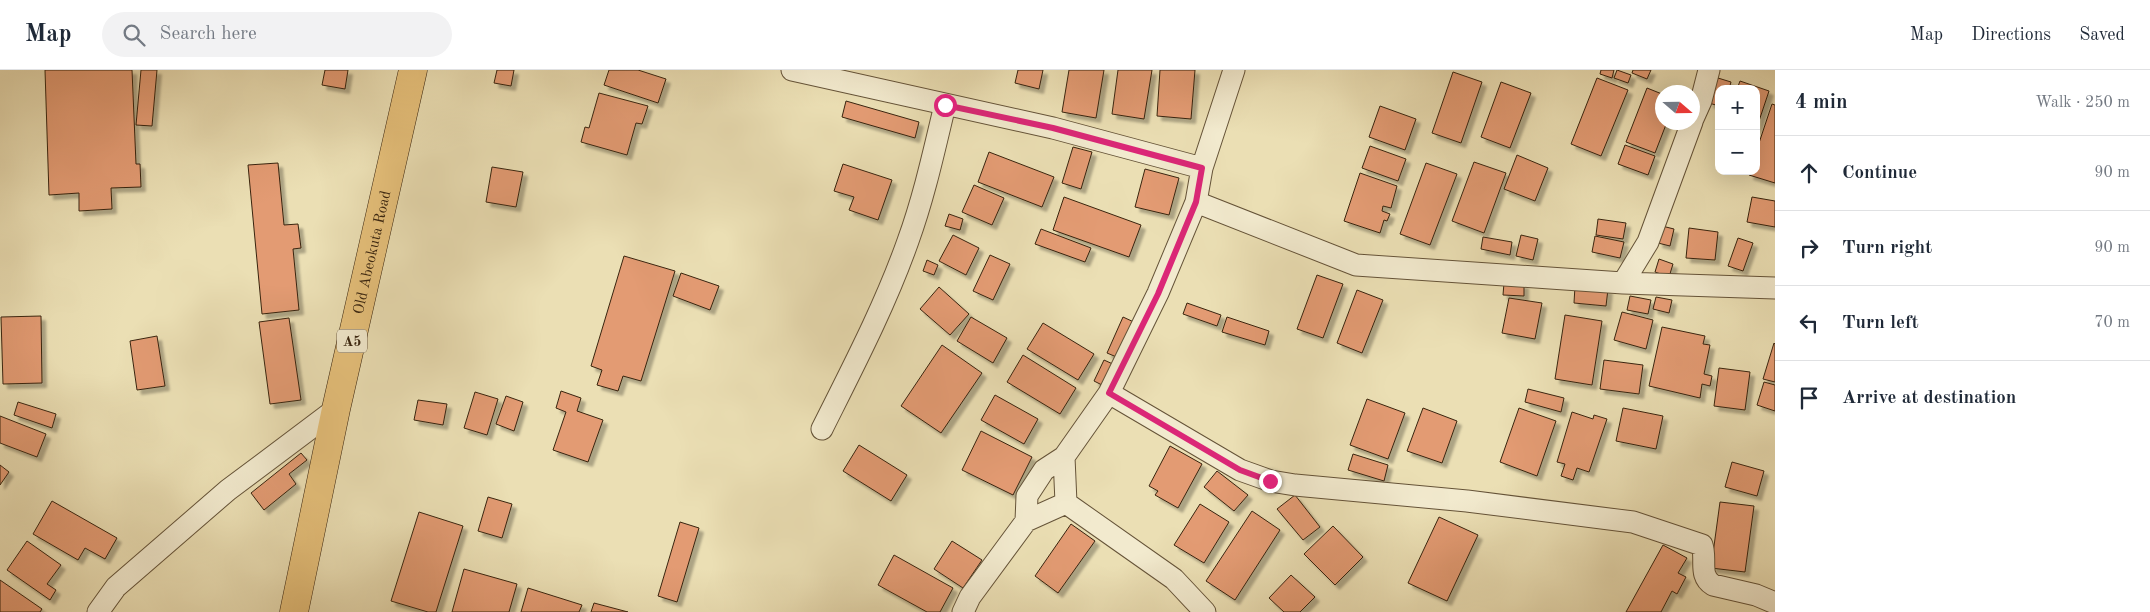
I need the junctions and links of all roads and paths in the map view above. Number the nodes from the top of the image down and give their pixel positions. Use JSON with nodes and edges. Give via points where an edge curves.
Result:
{"nodes":[{"id":1,"x":413,"y":70,"type":"edge"},
{"id":2,"x":792,"y":70,"type":"edge"},
{"id":3,"x":1234,"y":70,"type":"edge"},
{"id":4,"x":1709,"y":70,"type":"edge"},
{"id":5,"x":864,"y":78,"type":"edge"},
{"id":6,"x":1700,"y":103,"type":"edge"},
{"id":7,"x":945,"y":105,"type":"junction"},
{"id":8,"x":1689,"y":130,"type":"edge"},
{"id":9,"x":1202,"y":168,"type":"junction"},
{"id":10,"x":1196,"y":202,"type":"junction"},
{"id":11,"x":1623,"y":283,"type":"junction"},
{"id":12,"x":1775,"y":288,"type":"edge"},
{"id":13,"x":1109,"y":393,"type":"junction"},
{"id":14,"x":336,"y":409,"type":"junction"},
{"id":15,"x":822,"y":429,"type":"dead end"},
{"id":16,"x":1064,"y":457,"type":"junction"},
{"id":17,"x":1066,"y":502,"type":"junction"},
{"id":18,"x":1026,"y":521,"type":"junction"},
{"id":19,"x":1775,"y":603,"type":"edge"},
{"id":20,"x":98,"y":612,"type":"edge"},
{"id":21,"x":294,"y":612,"type":"edge"},
{"id":22,"x":963,"y":612,"type":"edge"},
{"id":23,"x":1205,"y":612,"type":"edge"}],
"edges":[{"from":1,"to":14,"type":"highway","name":"Old Abeokuta Road","number":"A5"},
{"from":2,"to":5,"type":"street"},
{"from":3,"to":9,"type":"street"},
{"from":4,"to":6,"type":"street"},
{"from":5,"to":7,"type":"street"},
{"from":7,"to":9,"type":"street","via":[[1053,128]]},
{"from":7,"to":15,"type":"street","via":[[908,241],[874,326]]},
{"from":8,"to":11,"type":"street","via":[[1648,242]]},
{"from":9,"to":10,"type":"street"},
{"from":10,"to":11,"type":"street","via":[[1356,265]]},
{"from":10,"to":13,"type":"street","via":[[1158,294]]},
{"from":11,"to":12,"type":"street"},
{"from":13,"to":16,"type":"street"},
{"from":13,"to":19,"type":"street","via":[[1240,470],[1270,481],[1633,522],[1702,544],[1705,552],[1703,573],[1707,582]]},
{"from":14,"to":20,"type":"street","via":[[228,490],[116,586]]},
{"from":14,"to":21,"type":"highway","name":"Old Abeokuta Road","number":"A5"},
{"from":16,"to":17,"type":"street"},
{"from":16,"to":18,"type":"street","via":[[1044,470],[1027,496]]},
{"from":17,"to":18,"type":"street"},
{"from":17,"to":23,"type":"street","via":[[1174,579]]},
{"from":18,"to":22,"type":"street","via":[[970,597]]}]}
